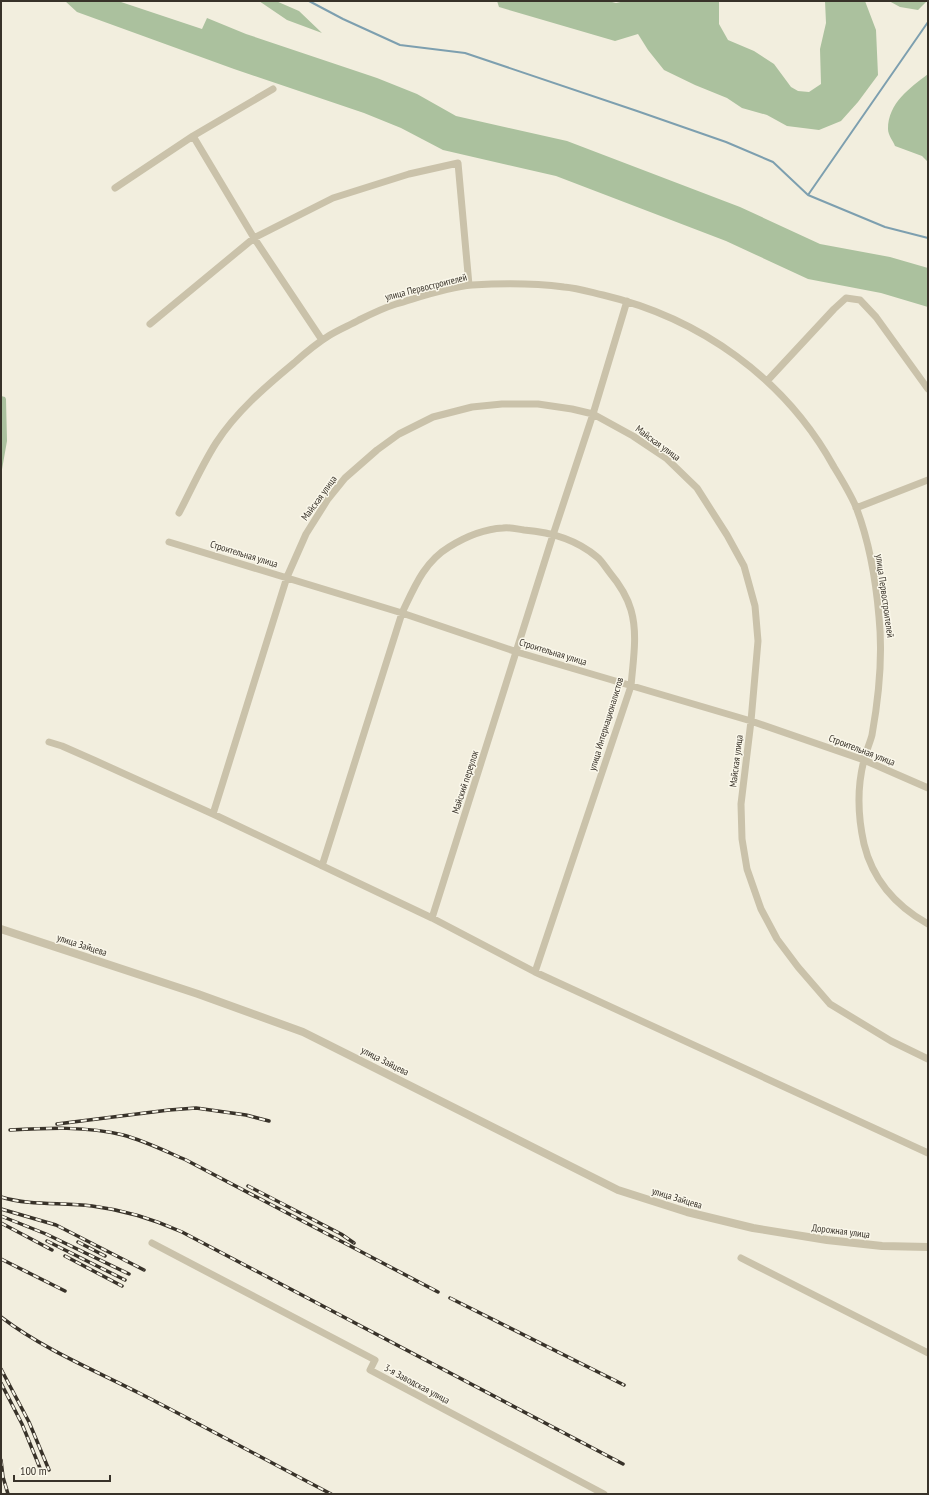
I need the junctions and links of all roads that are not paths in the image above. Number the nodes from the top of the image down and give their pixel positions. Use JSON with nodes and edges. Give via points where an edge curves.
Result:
{"nodes":[{"id":1,"x":273,"y":89,"type":"dead end"},
{"id":2,"x":193,"y":136,"type":"junction"},
{"id":3,"x":115,"y":188,"type":"dead end"},
{"id":4,"x":254,"y":238,"type":"junction"},
{"id":5,"x":469,"y":285,"type":"junction"},
{"id":6,"x":627,"y":301,"type":"junction"},
{"id":7,"x":150,"y":324,"type":"dead end"},
{"id":8,"x":322,"y":340,"type":"junction"},
{"id":9,"x":767,"y":381,"type":"junction"},
{"id":10,"x":928,"y":389,"type":"edge"},
{"id":11,"x":593,"y":414,"type":"junction"},
{"id":12,"x":928,"y":480,"type":"edge"},
{"id":13,"x":856,"y":508,"type":"junction"},
{"id":14,"x":179,"y":513,"type":"dead end"},
{"id":15,"x":553,"y":534,"type":"junction"},
{"id":16,"x":169,"y":542,"type":"dead end"},
{"id":17,"x":287,"y":577,"type":"junction"},
{"id":18,"x":402,"y":613,"type":"junction"},
{"id":19,"x":517,"y":652,"type":"junction"},
{"id":20,"x":631,"y":686,"type":"junction"},
{"id":21,"x":751,"y":721,"type":"junction"},
{"id":22,"x":49,"y":742,"type":"dead end"},
{"id":23,"x":864,"y":760,"type":"junction"},
{"id":24,"x":928,"y":788,"type":"edge"},
{"id":25,"x":213,"y":814,"type":"junction"},
{"id":26,"x":322,"y":866,"type":"junction"},
{"id":27,"x":432,"y":918,"type":"junction"},
{"id":28,"x":928,"y":924,"type":"edge"},
{"id":29,"x":1,"y":929,"type":"edge"},
{"id":30,"x":535,"y":972,"type":"junction"},
{"id":31,"x":928,"y":1059,"type":"edge"},
{"id":32,"x":928,"y":1153,"type":"edge"},
{"id":33,"x":753,"y":1228,"type":"joint"},
{"id":34,"x":152,"y":1243,"type":"dead end"},
{"id":35,"x":928,"y":1247,"type":"edge"},
{"id":36,"x":741,"y":1258,"type":"dead end"},
{"id":37,"x":928,"y":1353,"type":"edge"},
{"id":38,"x":604,"y":1494,"type":"edge"}],
"edges":[{"from":1,"to":2,"type":"street"},
{"from":2,"to":3,"type":"street"},
{"from":2,"to":4,"type":"street"},
{"from":4,"to":5,"type":"street","via":[[333,198],[409,174],[458,163]]},
{"from":4,"to":7,"type":"street"},
{"from":4,"to":8,"type":"street"},
{"from":5,"to":6,"type":"street","name":"улица Первостроителей","via":[[526,284],[568,287]]},
{"from":5,"to":8,"type":"street","name":"улица Первостроителей","via":[[384,307]]},
{"from":6,"to":9,"type":"street","name":"улица Первостроителей","via":[[691,327],[727,348]]},
{"from":6,"to":11,"type":"street","name":"Майский переулок"},
{"from":8,"to":14,"type":"street","name":"улица Первостроителей","via":[[241,411],[216,443]]},
{"from":9,"to":10,"type":"street","via":[[846,298],[860,300],[876,317]]},
{"from":9,"to":13,"type":"street","name":"улица Первостроителей","via":[[802,417],[827,453]]},
{"from":11,"to":15,"type":"street","name":"Майский переулок"},
{"from":11,"to":17,"type":"street","name":"Майская улица","via":[[538,404],[472,407],[433,417],[399,434],[345,478],[328,499],[306,534]]},
{"from":11,"to":21,"type":"street","name":"Майская улица","via":[[666,458],[696,488],[744,566],[756,606],[758,641]]},
{"from":12,"to":13,"type":"street"},
{"from":13,"to":23,"type":"street","name":"улица Первостроителей","via":[[872,565],[882,648],[878,704]]},
{"from":15,"to":18,"type":"street","name":"улица Интернационалистов","via":[[503,528],[473,534],[448,547],[429,564],[417,580]]},
{"from":15,"to":19,"type":"street","name":"Майский переулок"},
{"from":15,"to":20,"type":"street","name":"улица Интернационалистов","via":[[577,543],[598,557],[622,588],[631,610],[634,628]]},
{"from":16,"to":17,"type":"street","name":"Строительная улица"},
{"from":17,"to":18,"type":"street","name":"Строительная улица"},
{"from":17,"to":25,"type":"street","name":"Майская улица"},
{"from":18,"to":19,"type":"street","name":"Строительная улица"},
{"from":18,"to":26,"type":"street","name":"улица Интернационалистов"},
{"from":19,"to":20,"type":"street","name":"Строительная улица"},
{"from":19,"to":27,"type":"street","name":"Майский переулок"},
{"from":20,"to":21,"type":"street","name":"Строительная улица"},
{"from":20,"to":30,"type":"street","name":"улица Интернационалистов"},
{"from":21,"to":23,"type":"street","name":"Строительная улица"},
{"from":21,"to":31,"type":"street","name":"Майская улица","via":[[741,804],[742,839],[747,869],[761,909],[777,939],[830,1004],[891,1041]]},
{"from":22,"to":25,"type":"street"},
{"from":23,"to":24,"type":"street","name":"Строительная улица"},
{"from":23,"to":28,"type":"street","name":"улица Первостроителей","via":[[859,791],[860,820],[864,845],[874,873],[888,893],[911,914]]},
{"from":25,"to":26,"type":"street"},
{"from":26,"to":27,"type":"street"},
{"from":27,"to":30,"type":"street"},
{"from":29,"to":33,"type":"street","name":"улица Зайцева","via":[[198,994],[303,1032],[618,1190],[687,1212]]},
{"from":30,"to":32,"type":"street"},
{"from":33,"to":35,"type":"street","name":"Дорожная улица","via":[[850,1243]]},
{"from":34,"to":38,"type":"street","name":"3-я Заводская улица","via":[[375,1360],[370,1370]]},
{"from":36,"to":37,"type":"street"}]}
